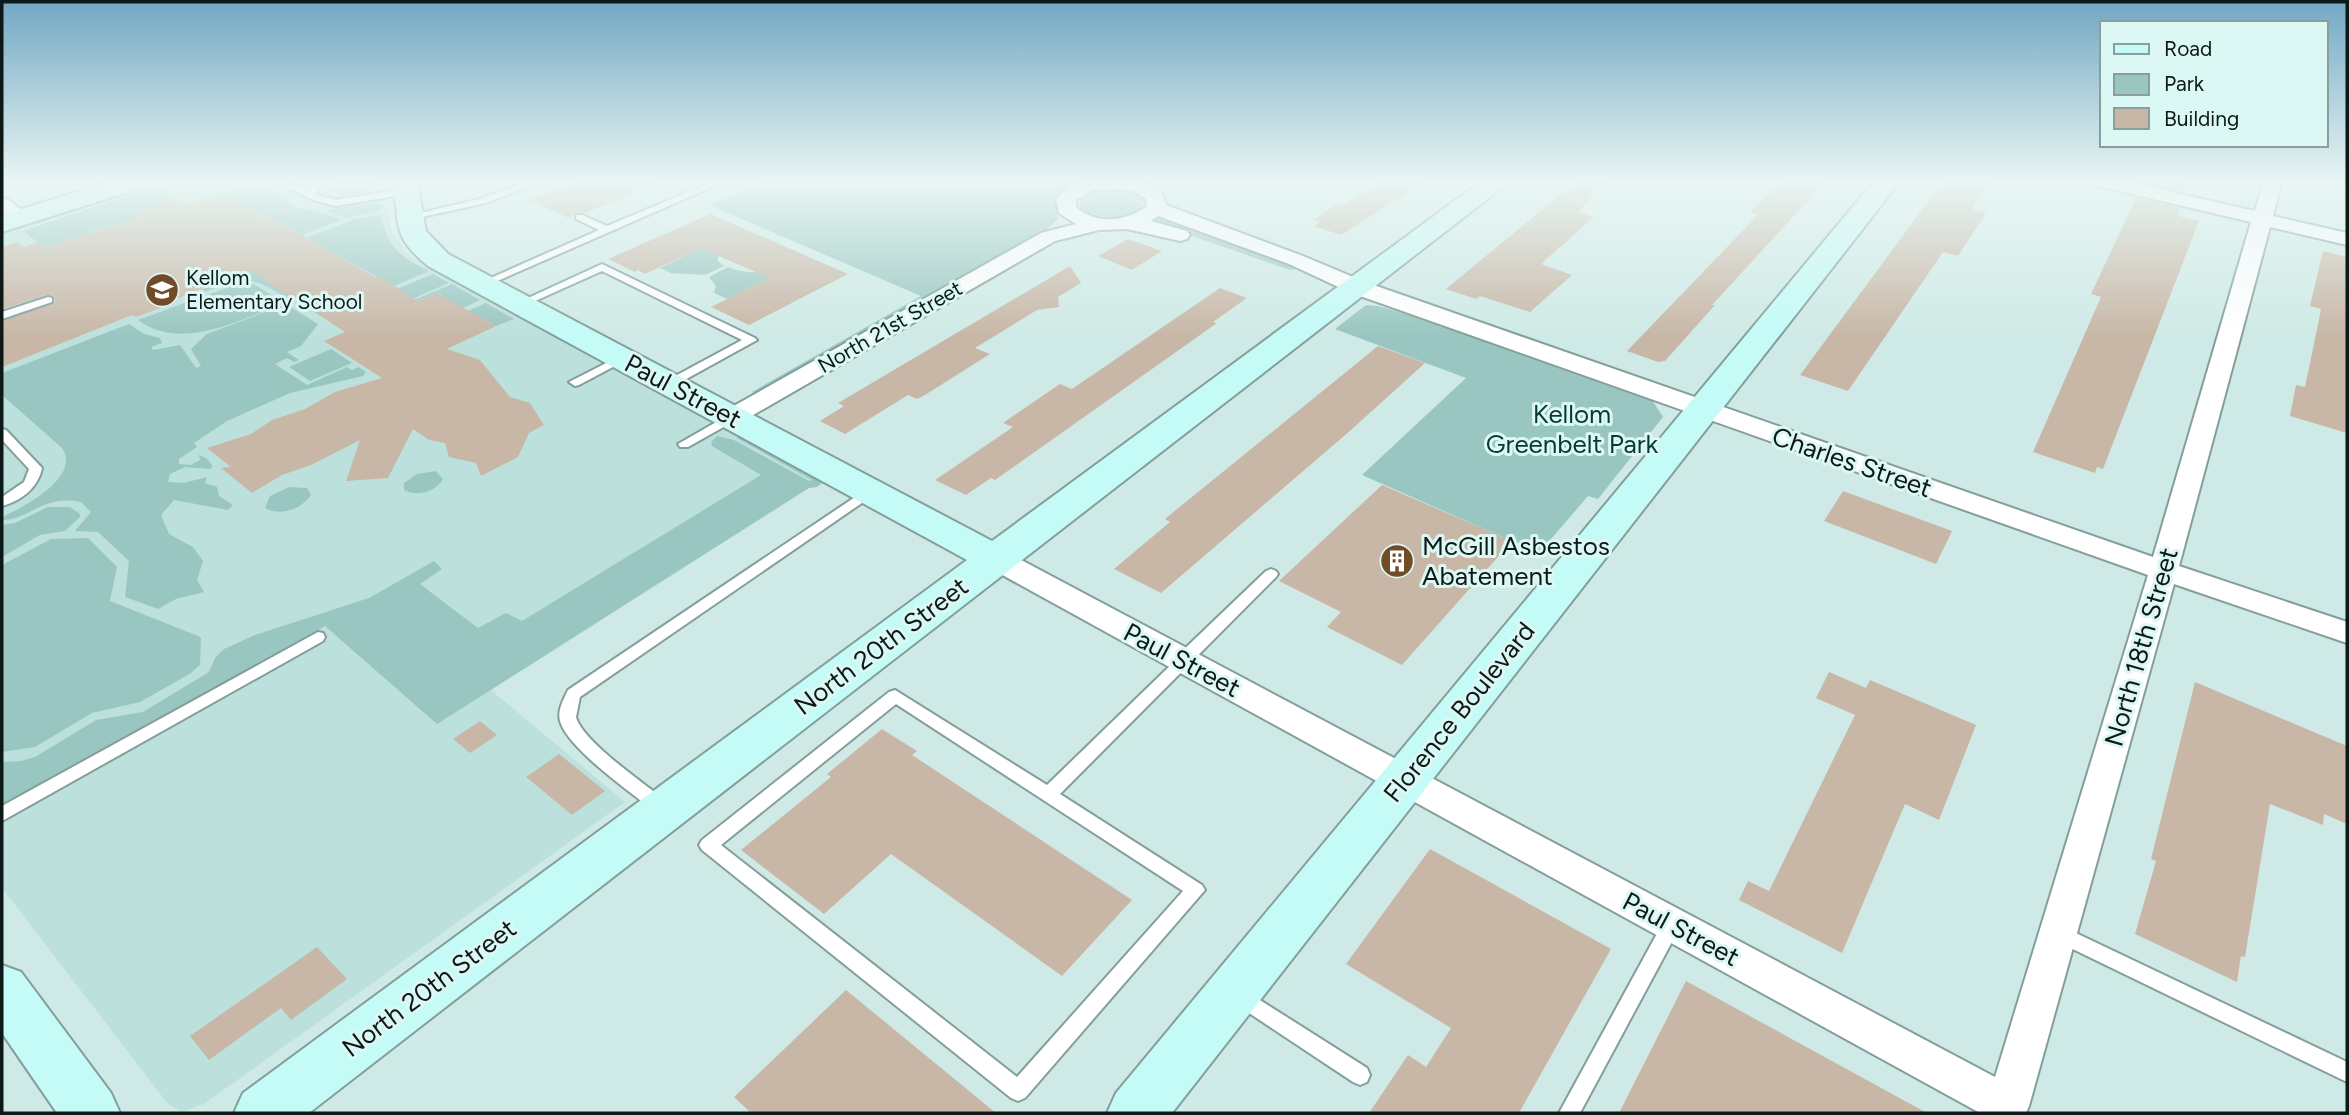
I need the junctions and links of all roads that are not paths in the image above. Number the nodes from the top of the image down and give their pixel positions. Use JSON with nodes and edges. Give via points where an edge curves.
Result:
{"nodes":[{"id":1,"x":411,"y":232,"type":"edge"},
{"id":2,"x":602,"y":232,"type":"edge"},
{"id":3,"x":1052,"y":232,"type":"edge"},
{"id":4,"x":1067,"y":232,"type":"edge"},
{"id":5,"x":1171,"y":232,"type":"edge"},
{"id":6,"x":1237,"y":232,"type":"edge"},
{"id":7,"x":1430,"y":232,"type":"edge"},
{"id":8,"x":1846,"y":232,"type":"edge"},
{"id":9,"x":2257,"y":232,"type":"edge"},
{"id":10,"x":2317,"y":232,"type":"edge"},
{"id":11,"x":1048,"y":237,"type":"junction"},
{"id":12,"x":2347,"y":239,"type":"edge"},
{"id":13,"x":482,"y":284,"type":"junction"},
{"id":14,"x":1357,"y":287,"type":"junction"},
{"id":15,"x":48,"y":300,"type":"dead end"},
{"id":16,"x":520,"y":304,"type":"junction"},
{"id":17,"x":2,"y":316,"type":"edge"},
{"id":18,"x":622,"y":358,"type":"junction"},
{"id":19,"x":575,"y":382,"type":"dead end"},
{"id":20,"x":670,"y":384,"type":"junction"},
{"id":21,"x":1702,"y":409,"type":"junction"},
{"id":22,"x":732,"y":417,"type":"junction"},
{"id":23,"x":2,"y":433,"type":"edge"},
{"id":24,"x":684,"y":443,"type":"dead end"},
{"id":25,"x":870,"y":491,"type":"junction"},
{"id":26,"x":2,"y":502,"type":"edge"},
{"id":27,"x":996,"y":559,"type":"junction"},
{"id":28,"x":2163,"y":570,"type":"junction"},
{"id":29,"x":1271,"y":574,"type":"dead end"},
{"id":30,"x":2347,"y":633,"type":"edge"},
{"id":31,"x":318,"y":637,"type":"dead end"},
{"id":32,"x":1183,"y":660,"type":"junction"},
{"id":33,"x":1404,"y":780,"type":"junction"},
{"id":34,"x":1048,"y":795,"type":"junction"},
{"id":35,"x":665,"y":809,"type":"junction"},
{"id":36,"x":2,"y":814,"type":"edge"},
{"id":37,"x":1672,"y":925,"type":"junction"},
{"id":38,"x":2058,"y":932,"type":"junction"},
{"id":39,"x":2,"y":989,"type":"edge"},
{"id":40,"x":1234,"y":992,"type":"junction"},
{"id":41,"x":2347,"y":1072,"type":"edge"},
{"id":42,"x":1360,"y":1075,"type":"dead end"},
{"id":43,"x":2006,"y":1109,"type":"edge"},
{"id":44,"x":91,"y":1113,"type":"edge"},
{"id":45,"x":263,"y":1113,"type":"edge"},
{"id":46,"x":1136,"y":1113,"type":"edge"},
{"id":47,"x":1569,"y":1113,"type":"edge"}],
"edges":[{"from":1,"to":13,"type":"street","name":"Paul Street","via":[[419,246],[438,260]]},
{"from":2,"to":13,"type":"lane"},
{"from":3,"to":11,"type":"street"},
{"from":4,"to":11,"type":"street","name":"North 21st Street"},
{"from":5,"to":14,"type":"street","via":[[1308,280]]},
{"from":6,"to":14,"type":"street"},
{"from":7,"to":14,"type":"street","name":"North 20th Street"},
{"from":8,"to":21,"type":"street","name":"Florence Boulevard"},
{"from":9,"to":28,"type":"street","name":"North 18th Street"},
{"from":10,"to":12,"type":"street"},
{"from":11,"to":22,"type":"street","name":"North 21st Street"},
{"from":13,"to":16,"type":"street","name":"Paul Street"},
{"from":14,"to":21,"type":"street","name":"Charles Street"},
{"from":14,"to":27,"type":"street","name":"North 20th Street"},
{"from":15,"to":17,"type":"lane"},
{"from":16,"to":18,"type":"street","name":"Paul Street"},
{"from":16,"to":20,"type":"lane","via":[[602,267],[751,340]]},
{"from":18,"to":19,"type":"lane"},
{"from":18,"to":20,"type":"street","name":"Paul Street"},
{"from":20,"to":22,"type":"street","name":"Paul Street"},
{"from":21,"to":28,"type":"street","name":"Charles Street"},
{"from":21,"to":33,"type":"street","name":"Florence Boulevard"},
{"from":22,"to":24,"type":"lane"},
{"from":22,"to":25,"type":"street","name":"Paul Street"},
{"from":23,"to":26,"type":"lane","via":[[36,468],[26,489]]},
{"from":25,"to":27,"type":"street","name":"Paul Street"},
{"from":25,"to":35,"type":"lane","via":[[574,694],[567,709],[570,725],[594,751]]},
{"from":27,"to":32,"type":"street","name":"Paul Street"},
{"from":27,"to":35,"type":"street","name":"North 20th Street"},
{"from":28,"to":30,"type":"street","name":"Charles Street"},
{"from":28,"to":38,"type":"street","name":"North 18th Street"},
{"from":29,"to":32,"type":"lane"},
{"from":31,"to":36,"type":"lane"},
{"from":32,"to":33,"type":"street","name":"Paul Street"},
{"from":32,"to":34,"type":"lane"},
{"from":33,"to":37,"type":"street","name":"Paul Street"},
{"from":33,"to":40,"type":"street","name":"Florence Boulevard"},
{"from":34,"to":34,"type":"lane","via":[[1196,890],[1018,1091],[708,845],[895,696]]},
{"from":35,"to":45,"type":"street","name":"North 20th Street"},
{"from":37,"to":43,"type":"street","name":"Paul Street"},
{"from":37,"to":47,"type":"lane"},
{"from":38,"to":41,"type":"lane"},
{"from":38,"to":43,"type":"street","name":"North 18th Street"},
{"from":39,"to":44,"type":"street"},
{"from":40,"to":42,"type":"lane"},
{"from":40,"to":46,"type":"street","name":"Florence Boulevard"}]}
